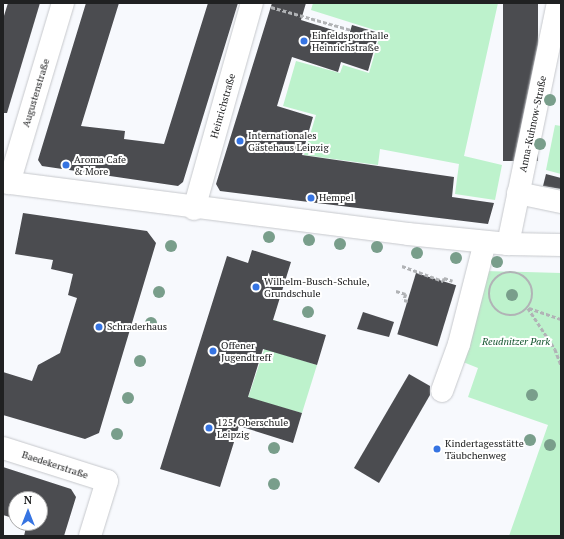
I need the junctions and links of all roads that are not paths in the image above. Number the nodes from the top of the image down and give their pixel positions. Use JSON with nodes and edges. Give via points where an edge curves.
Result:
{"nodes":[{"id":1,"x":63,"y":3,"type":"edge"},
{"id":2,"x":558,"y":3,"type":"edge"},
{"id":3,"x":258,"y":4,"type":"edge"},
{"id":4,"x":6,"y":182,"type":"edge"},
{"id":5,"x":518,"y":193,"type":"junction"},
{"id":6,"x":561,"y":202,"type":"edge"},
{"id":7,"x":194,"y":209,"type":"junction"},
{"id":8,"x":485,"y":242,"type":"junction"},
{"id":9,"x":508,"y":244,"type":"junction"},
{"id":10,"x":561,"y":245,"type":"edge"},
{"id":11,"x":442,"y":391,"type":"dead end"},
{"id":12,"x":3,"y":448,"type":"edge"},
{"id":13,"x":90,"y":536,"type":"edge"}],
"edges":[{"from":1,"to":4,"type":"street","name":"Augustenstraße"},
{"from":2,"to":5,"type":"street","name":"Anna-Kuhnow-Straße"},
{"from":3,"to":7,"type":"street","name":"Heinrichstraße"},
{"from":4,"to":7,"type":"street"},
{"from":5,"to":6,"type":"street"},
{"from":5,"to":9,"type":"street","name":"Anna-Kuhnow-Straße"},
{"from":7,"to":8,"type":"street"},
{"from":8,"to":9,"type":"street"},
{"from":8,"to":11,"type":"street","via":[[459,344]]},
{"from":9,"to":10,"type":"street"},
{"from":12,"to":13,"type":"street","name":"Baedekerstraße","via":[[107,481]]}]}
